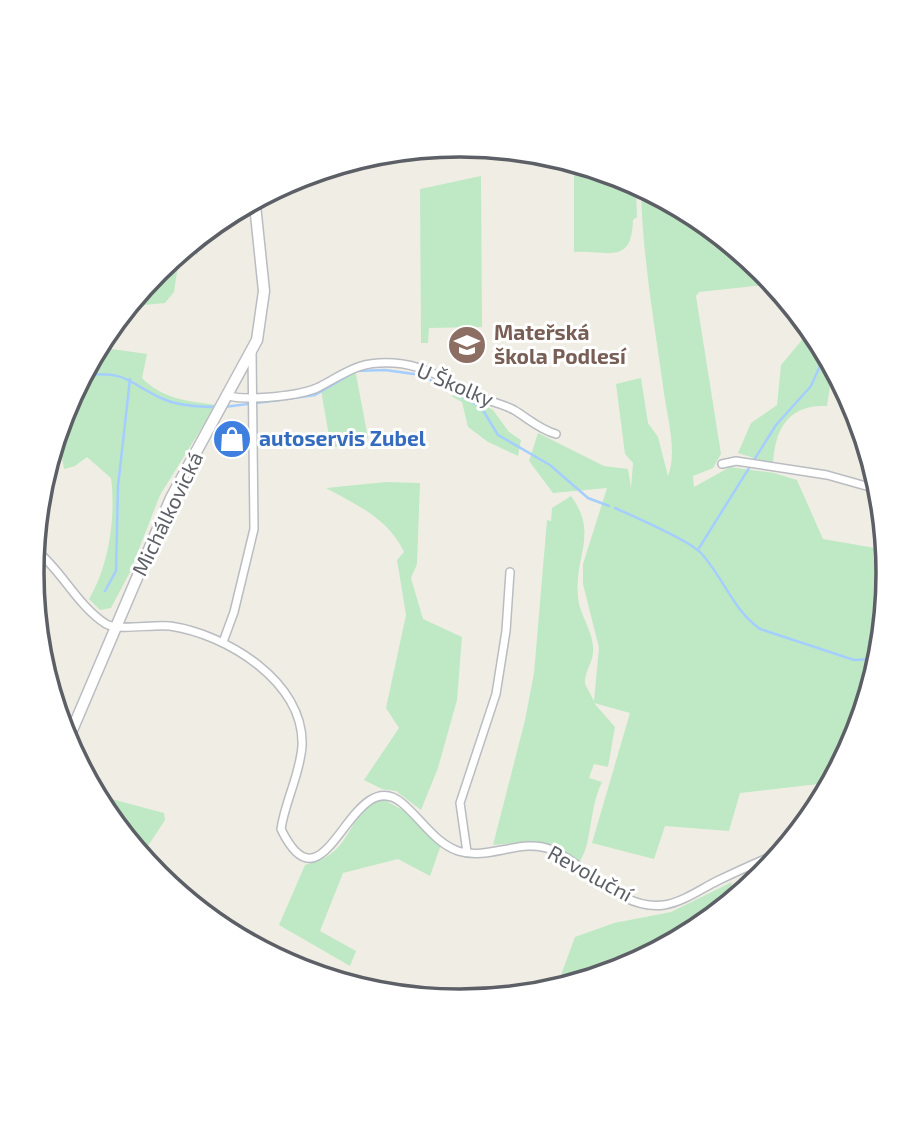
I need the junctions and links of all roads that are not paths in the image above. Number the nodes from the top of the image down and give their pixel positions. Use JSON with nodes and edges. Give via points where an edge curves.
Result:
{"nodes":[{"id":1,"x":257,"y":211,"type":"edge"},
{"id":2,"x":252,"y":351,"type":"junction"},
{"id":3,"x":229,"y":396,"type":"junction"},
{"id":4,"x":255,"y":396,"type":"junction"},
{"id":5,"x":556,"y":434,"type":"dead end"},
{"id":6,"x":722,"y":464,"type":"dead end"},
{"id":7,"x":868,"y":487,"type":"edge"},
{"id":8,"x":45,"y":560,"type":"edge"},
{"id":9,"x":510,"y":572,"type":"dead end"},
{"id":10,"x":115,"y":627,"type":"junction"},
{"id":11,"x":223,"y":642,"type":"junction"},
{"id":12,"x":73,"y":727,"type":"edge"},
{"id":13,"x":467,"y":852,"type":"junction"},
{"id":14,"x":762,"y":861,"type":"edge"}],
"edges":[{"from":1,"to":2,"type":"street","name":"Michálkovická","via":[[264,291]]},
{"from":2,"to":3,"type":"street","name":"Michálkovická"},
{"from":2,"to":4,"type":"street"},
{"from":3,"to":4,"type":"street","name":"U Školky"},
{"from":3,"to":10,"type":"street","name":"Michálkovická","via":[[171,499]]},
{"from":4,"to":5,"type":"street","name":"U Školky","via":[[317,388],[352,367],[398,363],[425,369]]},
{"from":4,"to":11,"type":"street","via":[[254,529]]},
{"from":6,"to":7,"type":"street","via":[[736,461],[827,475]]},
{"from":8,"to":10,"type":"street","via":[[85,606]]},
{"from":9,"to":13,"type":"street","via":[[496,694],[460,803]]},
{"from":10,"to":11,"type":"street","via":[[171,626]]},
{"from":10,"to":12,"type":"street","name":"Michálkovická"},
{"from":11,"to":13,"type":"street","via":[[290,697],[300,721],[298,770],[281,829],[295,851],[306,857],[324,852],[339,839],[359,807],[373,797],[387,795],[395,797],[448,845]]},
{"from":13,"to":14,"type":"street","name":"Revoluční","via":[[533,845],[553,850],[614,891],[643,904],[662,905]]}]}
